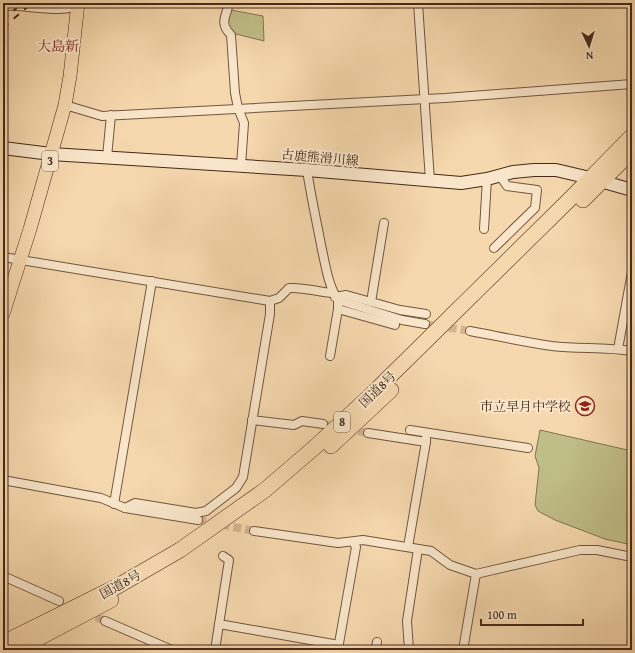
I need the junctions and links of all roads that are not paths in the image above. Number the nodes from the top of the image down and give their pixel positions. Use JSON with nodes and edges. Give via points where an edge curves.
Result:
{"nodes":[{"id":1,"x":229,"y":3,"type":"edge"},
{"id":2,"x":418,"y":3,"type":"edge"},
{"id":3,"x":80,"y":4,"type":"edge"},
{"id":4,"x":3,"y":6,"type":"edge"},
{"id":5,"x":632,"y":84,"type":"edge"},
{"id":6,"x":424,"y":98,"type":"junction"},
{"id":7,"x":65,"y":105,"type":"junction"},
{"id":8,"x":238,"y":108,"type":"junction"},
{"id":9,"x":111,"y":115,"type":"junction"},
{"id":10,"x":632,"y":136,"type":"edge"},
{"id":11,"x":3,"y":148,"type":"edge"},
{"id":12,"x":632,"y":152,"type":"edge"},
{"id":13,"x":52,"y":154,"type":"junction"},
{"id":14,"x":107,"y":157,"type":"junction"},
{"id":15,"x":241,"y":166,"type":"junction"},
{"id":16,"x":307,"y":170,"type":"junction"},
{"id":17,"x":500,"y":176,"type":"junction"},
{"id":18,"x":487,"y":179,"type":"junction"},
{"id":19,"x":596,"y":179,"type":"junction"},
{"id":20,"x":430,"y":181,"type":"junction"},
{"id":21,"x":632,"y":190,"type":"edge"},
{"id":22,"x":384,"y":223,"type":"dead end"},
{"id":23,"x":484,"y":230,"type":"dead end"},
{"id":24,"x":494,"y":248,"type":"dead end"},
{"id":25,"x":3,"y":257,"type":"edge"},
{"id":26,"x":20,"y":260,"type":"junction"},
{"id":27,"x":632,"y":272,"type":"edge"},
{"id":28,"x":152,"y":281,"type":"junction"},
{"id":29,"x":336,"y":300,"type":"junction"},
{"id":30,"x":270,"y":301,"type":"junction"},
{"id":31,"x":371,"y":302,"type":"junction"},
{"id":32,"x":3,"y":314,"type":"edge"},
{"id":33,"x":426,"y":314,"type":"tunnel mouth"},
{"id":34,"x":425,"y":324,"type":"tunnel mouth"},
{"id":35,"x":395,"y":326,"type":"dead end"},
{"id":36,"x":470,"y":331,"type":"tunnel mouth"},
{"id":37,"x":618,"y":349,"type":"junction"},
{"id":38,"x":632,"y":351,"type":"edge"},
{"id":39,"x":330,"y":356,"type":"dead end"},
{"id":40,"x":252,"y":420,"type":"junction"},
{"id":41,"x":323,"y":424,"type":"tunnel mouth"},
{"id":42,"x":410,"y":430,"type":"dead end"},
{"id":43,"x":368,"y":433,"type":"tunnel mouth"},
{"id":44,"x":427,"y":433,"type":"junction"},
{"id":45,"x":426,"y":442,"type":"junction"},
{"id":46,"x":528,"y":448,"type":"dead end"},
{"id":47,"x":3,"y":480,"type":"edge"},
{"id":48,"x":114,"y":504,"type":"junction"},
{"id":49,"x":125,"y":508,"type":"junction"},
{"id":50,"x":198,"y":520,"type":"tunnel mouth"},
{"id":51,"x":254,"y":531,"type":"tunnel mouth"},
{"id":52,"x":353,"y":542,"type":"junction"},
{"id":53,"x":408,"y":547,"type":"junction"},
{"id":54,"x":418,"y":549,"type":"junction"},
{"id":55,"x":223,"y":556,"type":"dead end"},
{"id":56,"x":632,"y":557,"type":"edge"},
{"id":57,"x":476,"y":574,"type":"junction"},
{"id":58,"x":3,"y":576,"type":"edge"},
{"id":59,"x":59,"y":601,"type":"dead end"},
{"id":60,"x":105,"y":621,"type":"tunnel mouth"},
{"id":61,"x":219,"y":624,"type":"junction"},
{"id":62,"x":3,"y":643,"type":"edge"},
{"id":63,"x":338,"y":647,"type":"edge"},
{"id":64,"x":16,"y":650,"type":"edge"},
{"id":65,"x":172,"y":650,"type":"edge"},
{"id":66,"x":215,"y":650,"type":"edge"},
{"id":67,"x":409,"y":650,"type":"edge"},
{"id":68,"x":463,"y":650,"type":"edge"}],
"edges":[{"from":1,"to":8,"type":"street","via":[[223,24],[230,34]]},
{"from":2,"to":6,"type":"street"},
{"from":3,"to":4,"type":"street","via":[[66,8]]},
{"from":3,"to":7,"type":"main road","number":"3"},
{"from":5,"to":6,"type":"street"},
{"from":6,"to":8,"type":"street"},
{"from":6,"to":20,"type":"street"},
{"from":7,"to":9,"type":"street","via":[[102,116]]},
{"from":7,"to":13,"type":"main road","number":"3"},
{"from":8,"to":9,"type":"street"},
{"from":8,"to":15,"type":"street","via":[[244,123]]},
{"from":9,"to":14,"type":"street"},
{"from":10,"to":19,"type":"highway","name":"国道8号","number":"8"},
{"from":11,"to":13,"type":"main road","name":"古鹿熊滑川線"},
{"from":12,"to":19,"type":"highway","name":"国道8号","number":"8"},
{"from":13,"to":14,"type":"main road","name":"古鹿熊滑川線"},
{"from":13,"to":26,"type":"main road","number":"3"},
{"from":14,"to":15,"type":"main road","name":"古鹿熊滑川線"},
{"from":15,"to":16,"type":"main road","name":"古鹿熊滑川線"},
{"from":16,"to":20,"type":"main road","name":"古鹿熊滑川線"},
{"from":16,"to":29,"type":"street","via":[[328,279]]},
{"from":17,"to":18,"type":"main road","name":"古鹿熊滑川線"},
{"from":17,"to":19,"type":"main road","name":"古鹿熊滑川線","via":[[513,172],[556,170]]},
{"from":17,"to":24,"type":"street","via":[[507,186],[537,190],[535,208]]},
{"from":18,"to":20,"type":"main road","name":"古鹿熊滑川線","via":[[461,183]]},
{"from":18,"to":23,"type":"street"},
{"from":19,"to":21,"type":"main road","name":"古鹿熊滑川線"},
{"from":19,"to":62,"type":"highway","name":"国道8号","number":"8","via":[[564,205],[315,448],[265,490],[180,550],[116,587]]},
{"from":19,"to":64,"type":"highway","name":"国道8号","number":"8","via":[[367,414],[278,492],[188,556]]},
{"from":22,"to":31,"type":"street"},
{"from":25,"to":26,"type":"street"},
{"from":26,"to":28,"type":"street"},
{"from":26,"to":32,"type":"main road","number":"3"},
{"from":27,"to":37,"type":"street"},
{"from":28,"to":30,"type":"street"},
{"from":28,"to":48,"type":"street"},
{"from":29,"to":30,"type":"street","via":[[321,292],[301,287],[290,288],[279,298]]},
{"from":29,"to":31,"type":"street","via":[[346,295]]},
{"from":29,"to":34,"type":"street","via":[[402,320]]},
{"from":29,"to":35,"type":"street"},
{"from":29,"to":39,"type":"street"},
{"from":30,"to":40,"type":"street"},
{"from":31,"to":33,"type":"street"},
{"from":36,"to":37,"type":"street","via":[[551,346]]},
{"from":37,"to":38,"type":"street"},
{"from":40,"to":41,"type":"street","via":[[294,426],[302,421]]},
{"from":40,"to":49,"type":"street","via":[[243,477],[236,488],[206,511],[196,513],[135,502]]},
{"from":42,"to":44,"type":"street"},
{"from":43,"to":45,"type":"street"},
{"from":44,"to":45,"type":"street"},
{"from":44,"to":46,"type":"street"},
{"from":45,"to":53,"type":"street"},
{"from":47,"to":48,"type":"street","via":[[101,498]]},
{"from":48,"to":49,"type":"street"},
{"from":49,"to":50,"type":"street"},
{"from":51,"to":52,"type":"street","via":[[338,543]]},
{"from":52,"to":53,"type":"street","via":[[362,540]]},
{"from":52,"to":63,"type":"street","via":[[356,547]]},
{"from":53,"to":54,"type":"street"},
{"from":54,"to":57,"type":"street","via":[[431,551],[450,565]]},
{"from":54,"to":67,"type":"street","via":[[407,621]]},
{"from":55,"to":61,"type":"street","via":[[229,560]]},
{"from":56,"to":57,"type":"street","via":[[597,550],[580,550]]},
{"from":57,"to":68,"type":"street"},
{"from":58,"to":59,"type":"street"},
{"from":60,"to":65,"type":"street"},
{"from":61,"to":63,"type":"street"},
{"from":61,"to":66,"type":"street"}]}
